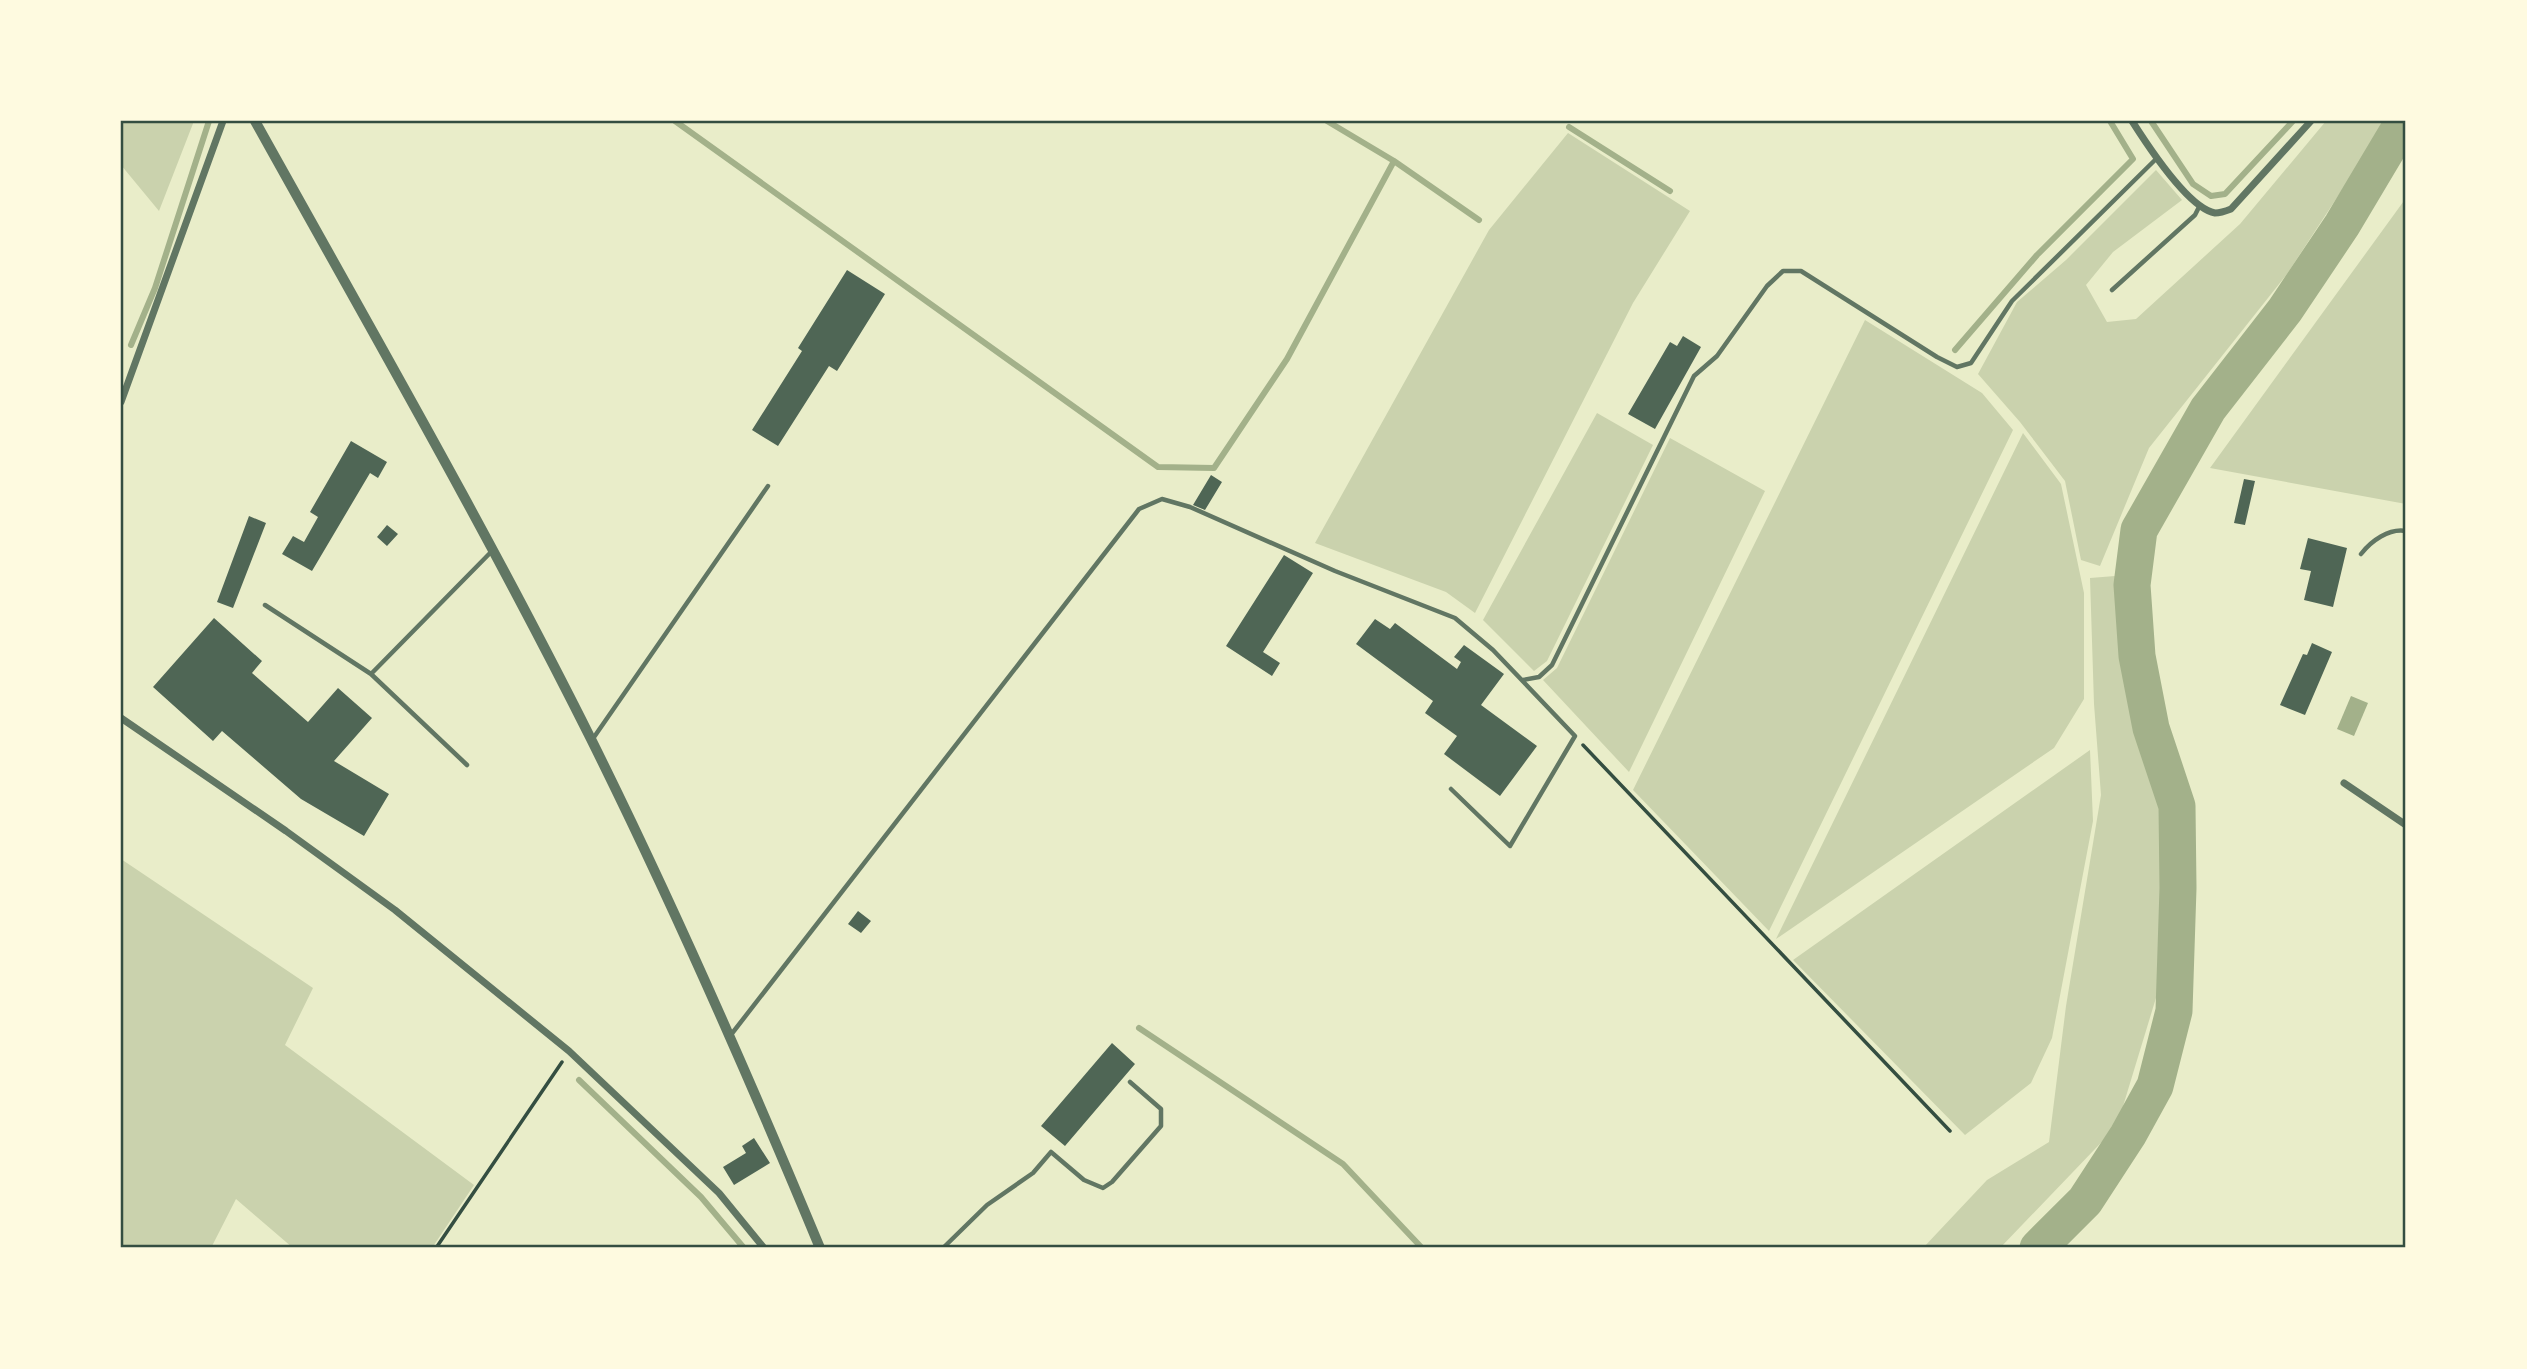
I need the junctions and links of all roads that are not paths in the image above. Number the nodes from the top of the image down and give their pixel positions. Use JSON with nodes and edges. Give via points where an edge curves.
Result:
{"nodes":[{"id":1,"x":223,"y":121,"type":"edge"},
{"id":2,"x":255,"y":121,"type":"edge"},
{"id":3,"x":2132,"y":121,"type":"edge"},
{"id":4,"x":2311,"y":121,"type":"edge"},
{"id":5,"x":2156,"y":159,"type":"junction"},
{"id":6,"x":2200,"y":205,"type":"junction"},
{"id":7,"x":2112,"y":290,"type":"dead end"},
{"id":8,"x":121,"y":402,"type":"edge"},
{"id":9,"x":768,"y":486,"type":"dead end"},
{"id":10,"x":2406,"y":531,"type":"edge"},
{"id":11,"x":493,"y":549,"type":"junction"},
{"id":12,"x":2361,"y":554,"type":"dead end"},
{"id":13,"x":265,"y":605,"type":"dead end"},
{"id":14,"x":371,"y":674,"type":"junction"},
{"id":15,"x":1522,"y":681,"type":"junction"},
{"id":16,"x":121,"y":718,"type":"edge"},
{"id":17,"x":592,"y":741,"type":"junction"},
{"id":18,"x":467,"y":765,"type":"dead end"},
{"id":19,"x":2344,"y":783,"type":"dead end"},
{"id":20,"x":1451,"y":789,"type":"dead end"},
{"id":21,"x":2406,"y":825,"type":"edge"},
{"id":22,"x":729,"y":1036,"type":"junction"},
{"id":23,"x":1130,"y":1082,"type":"dead end"},
{"id":24,"x":764,"y":1248,"type":"edge"},
{"id":25,"x":820,"y":1248,"type":"edge"},
{"id":26,"x":943,"y":1248,"type":"edge"}],
"edges":[{"from":1,"to":8,"type":"street"},
{"from":2,"to":11,"type":"street"},
{"from":3,"to":5,"type":"street"},
{"from":4,"to":6,"type":"street","via":[[2231,209],[2218,214]]},
{"from":5,"to":6,"type":"street"},
{"from":5,"to":15,"type":"lane","via":[[2012,301],[1971,363],[1957,367],[1801,271],[1783,271],[1717,356],[1694,376],[1552,665],[1539,677]]},
{"from":6,"to":7,"type":"lane","via":[[2195,215]]},
{"from":9,"to":17,"type":"lane"},
{"from":10,"to":12,"type":"lane","via":[[2398,529],[2371,541]]},
{"from":11,"to":14,"type":"lane"},
{"from":11,"to":17,"type":"street"},
{"from":13,"to":14,"type":"lane"},
{"from":14,"to":18,"type":"lane"},
{"from":15,"to":20,"type":"lane","via":[[1575,736],[1510,846]]},
{"from":15,"to":22,"type":"lane","via":[[1455,618],[1190,507],[1162,499],[1139,509]]},
{"from":16,"to":24,"type":"street","via":[[395,910],[569,1051],[719,1193]]},
{"from":17,"to":22,"type":"street"},
{"from":19,"to":21,"type":"street"},
{"from":22,"to":25,"type":"street"},
{"from":23,"to":26,"type":"lane","via":[[1161,1109],[1161,1126],[1112,1182],[1103,1188],[1084,1180],[1051,1152],[1033,1173],[987,1205]]}]}
